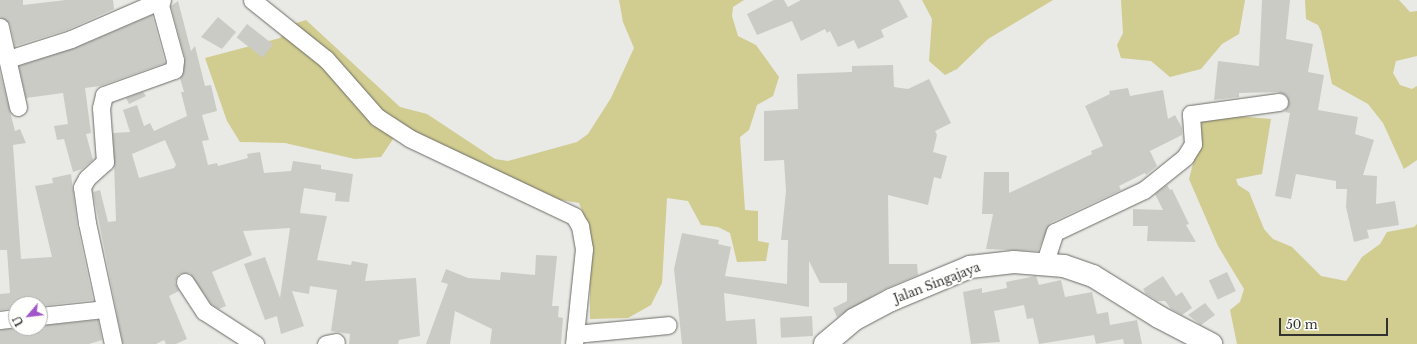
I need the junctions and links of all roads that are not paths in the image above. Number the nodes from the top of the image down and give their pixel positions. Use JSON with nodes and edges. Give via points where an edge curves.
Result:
{"nodes":[{"id":1,"x":161,"y":0,"type":"edge"},
{"id":2,"x":252,"y":0,"type":"edge"},
{"id":3,"x":0,"y":27,"type":"edge"},
{"id":4,"x":8,"y":59,"type":"junction"},
{"id":5,"x":1279,"y":102,"type":"dead end"},
{"id":6,"x":18,"y":107,"type":"dead end"},
{"id":7,"x":1044,"y":265,"type":"junction"},
{"id":8,"x":185,"y":282,"type":"dead end"},
{"id":9,"x":104,"y":309,"type":"junction"},
{"id":10,"x":48,"y":315,"type":"edge"},
{"id":11,"x":668,"y":326,"type":"dead end"},
{"id":12,"x":575,"y":339,"type":"edge"},
{"id":13,"x":113,"y":344,"type":"edge"},
{"id":14,"x":254,"y":344,"type":"edge"},
{"id":15,"x":825,"y":344,"type":"edge"},
{"id":16,"x":1211,"y":344,"type":"edge"}],
"edges":[{"from":1,"to":4,"type":"street","via":[[70,39]]},
{"from":1,"to":9,"type":"street","via":[[160,5],[175,60],[174,70],[104,95],[101,108],[105,162],[87,178],[82,187]]},
{"from":2,"to":12,"type":"street","via":[[326,59],[378,116],[409,138],[574,216],[580,226],[584,249]]},
{"from":3,"to":4,"type":"street"},
{"from":4,"to":6,"type":"street"},
{"from":5,"to":7,"type":"street","via":[[1191,114],[1193,144],[1185,157],[1144,190],[1055,232]]},
{"from":7,"to":15,"type":"street","name":"Jalan Singajaya","via":[[999,262],[970,268],[854,319]]},
{"from":7,"to":16,"type":"street","name":"Jalan Singajaya","via":[[1064,266],[1093,276],[1159,317]]},
{"from":8,"to":14,"type":"street","via":[[204,312]]},
{"from":9,"to":10,"type":"street"},
{"from":9,"to":13,"type":"street"},
{"from":11,"to":12,"type":"street"}]}
